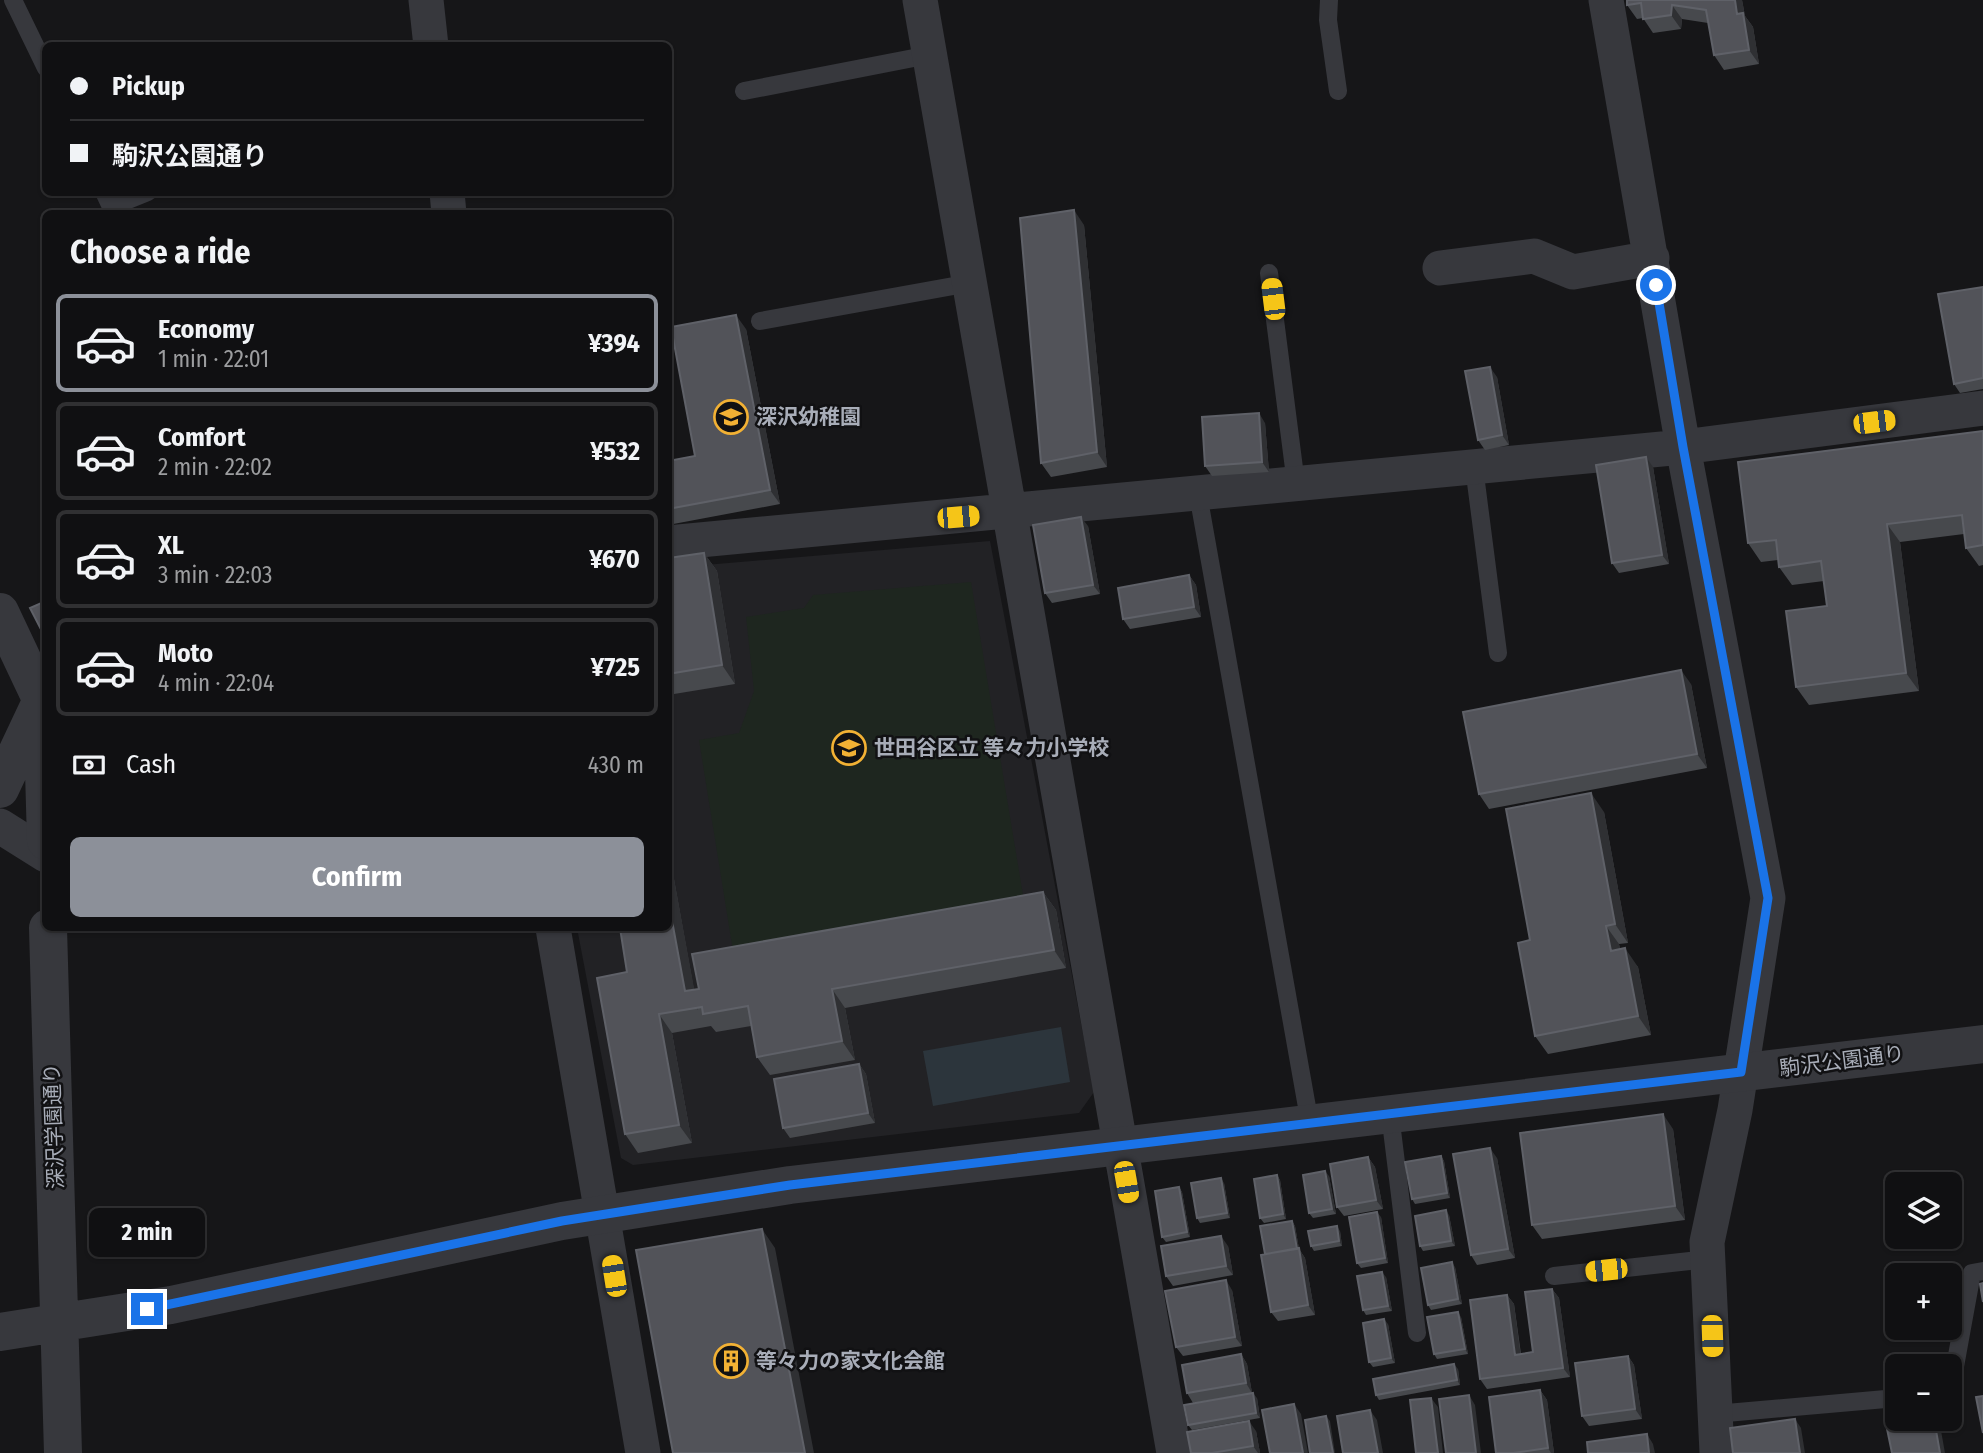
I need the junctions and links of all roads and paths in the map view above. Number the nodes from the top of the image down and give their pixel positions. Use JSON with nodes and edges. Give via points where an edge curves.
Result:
{"nodes":[{"id":1,"x":13,"y":0,"type":"edge"},
{"id":2,"x":426,"y":0,"type":"edge"},
{"id":3,"x":920,"y":0,"type":"edge"},
{"id":4,"x":1329,"y":0,"type":"edge"},
{"id":5,"x":1606,"y":0,"type":"edge"},
{"id":6,"x":431,"y":42,"type":"edge"},
{"id":7,"x":929,"y":55,"type":"junction"},
{"id":8,"x":42,"y":60,"type":"edge"},
{"id":9,"x":744,"y":91,"type":"dead end"},
{"id":10,"x":1339,"y":91,"type":"dead end"},
{"id":11,"x":106,"y":196,"type":"edge"},
{"id":12,"x":138,"y":196,"type":"edge"},
{"id":13,"x":1652,"y":258,"type":"junction"},
{"id":14,"x":1440,"y":268,"type":"dead end"},
{"id":15,"x":1269,"y":273,"type":"dead end"},
{"id":16,"x":970,"y":282,"type":"junction"},
{"id":17,"x":760,"y":321,"type":"dead end"},
{"id":18,"x":1983,"y":408,"type":"edge"},
{"id":19,"x":1683,"y":447,"type":"junction"},
{"id":20,"x":1474,"y":467,"type":"junction"},
{"id":21,"x":1296,"y":484,"type":"junction"},
{"id":22,"x":1198,"y":494,"type":"junction"},
{"id":23,"x":1011,"y":512,"type":"junction"},
{"id":24,"x":672,"y":543,"type":"edge"},
{"id":25,"x":0,"y":612,"type":"edge"},
{"id":26,"x":1498,"y":653,"type":"dead end"},
{"id":27,"x":42,"y":696,"type":"edge"},
{"id":28,"x":42,"y":704,"type":"edge"},
{"id":29,"x":0,"y":789,"type":"edge"},
{"id":30,"x":0,"y":826,"type":"edge"},
{"id":31,"x":42,"y":852,"type":"edge"},
{"id":32,"x":48,"y":931,"type":"edge"},
{"id":33,"x":554,"y":931,"type":"edge"},
{"id":34,"x":1983,"y":1044,"type":"edge"},
{"id":35,"x":1741,"y":1072,"type":"junction"},
{"id":36,"x":1390,"y":1114,"type":"junction"},
{"id":37,"x":1310,"y":1124,"type":"junction"},
{"id":38,"x":1120,"y":1145,"type":"junction"},
{"id":39,"x":601,"y":1215,"type":"junction"},
{"id":40,"x":1708,"y":1259,"type":"junction"},
{"id":41,"x":1983,"y":1271,"type":"edge"},
{"id":42,"x":1554,"y":1276,"type":"dead end"},
{"id":43,"x":59,"y":1325,"type":"junction"},
{"id":44,"x":0,"y":1332,"type":"edge"},
{"id":45,"x":1417,"y":1333,"type":"dead end"},
{"id":46,"x":1957,"y":1354,"type":"edge"},
{"id":47,"x":1885,"y":1399,"type":"edge"},
{"id":48,"x":1715,"y":1413,"type":"junction"},
{"id":49,"x":63,"y":1453,"type":"edge"},
{"id":50,"x":643,"y":1453,"type":"edge"},
{"id":51,"x":1174,"y":1453,"type":"edge"},
{"id":52,"x":1717,"y":1453,"type":"edge"}],
"edges":[{"from":1,"to":8,"type":"lane"},
{"from":2,"to":6,"type":"street"},
{"from":3,"to":7,"type":"street"},
{"from":4,"to":10,"type":"lane"},
{"from":5,"to":13,"type":"street"},
{"from":7,"to":9,"type":"lane"},
{"from":7,"to":16,"type":"street"},
{"from":11,"to":12,"type":"lane","via":[[111,207]]},
{"from":13,"to":14,"type":"street","via":[[1573,272],[1534,256]]},
{"from":13,"to":19,"type":"street"},
{"from":15,"to":21,"type":"lane"},
{"from":16,"to":17,"type":"lane"},
{"from":16,"to":23,"type":"street"},
{"from":18,"to":19,"type":"street"},
{"from":19,"to":20,"type":"street"},
{"from":19,"to":35,"type":"street","via":[[1768,898]]},
{"from":20,"to":21,"type":"street"},
{"from":20,"to":26,"type":"lane"},
{"from":21,"to":22,"type":"street"},
{"from":22,"to":23,"type":"street"},
{"from":22,"to":37,"type":"lane"},
{"from":23,"to":24,"type":"street"},
{"from":23,"to":38,"type":"street"},
{"from":25,"to":27,"type":"street"},
{"from":28,"to":29,"type":"street"},
{"from":30,"to":31,"type":"street"},
{"from":32,"to":43,"type":"street","name":"深沢学園通り"},
{"from":33,"to":39,"type":"street"},
{"from":34,"to":35,"type":"street","name":"駒沢公園通り"},
{"from":35,"to":36,"type":"street","name":"駒沢公園通り"},
{"from":35,"to":40,"type":"street","via":[[1707,1242]]},
{"from":36,"to":37,"type":"street","name":"駒沢公園通り"},
{"from":36,"to":45,"type":"lane"},
{"from":37,"to":38,"type":"street","name":"駒沢公園通り"},
{"from":38,"to":39,"type":"street","name":"駒沢公園通り","via":[[790,1185]]},
{"from":38,"to":51,"type":"street"},
{"from":39,"to":43,"type":"street","name":"駒沢公園通り"},
{"from":39,"to":50,"type":"street"},
{"from":40,"to":42,"type":"lane"},
{"from":40,"to":48,"type":"street"},
{"from":41,"to":46,"type":"lane","via":[[1972,1273]]},
{"from":43,"to":44,"type":"street","name":"駒沢公園通り"},
{"from":43,"to":49,"type":"street","name":"深沢学園通り"},
{"from":47,"to":48,"type":"lane"},
{"from":48,"to":52,"type":"street"}]}
